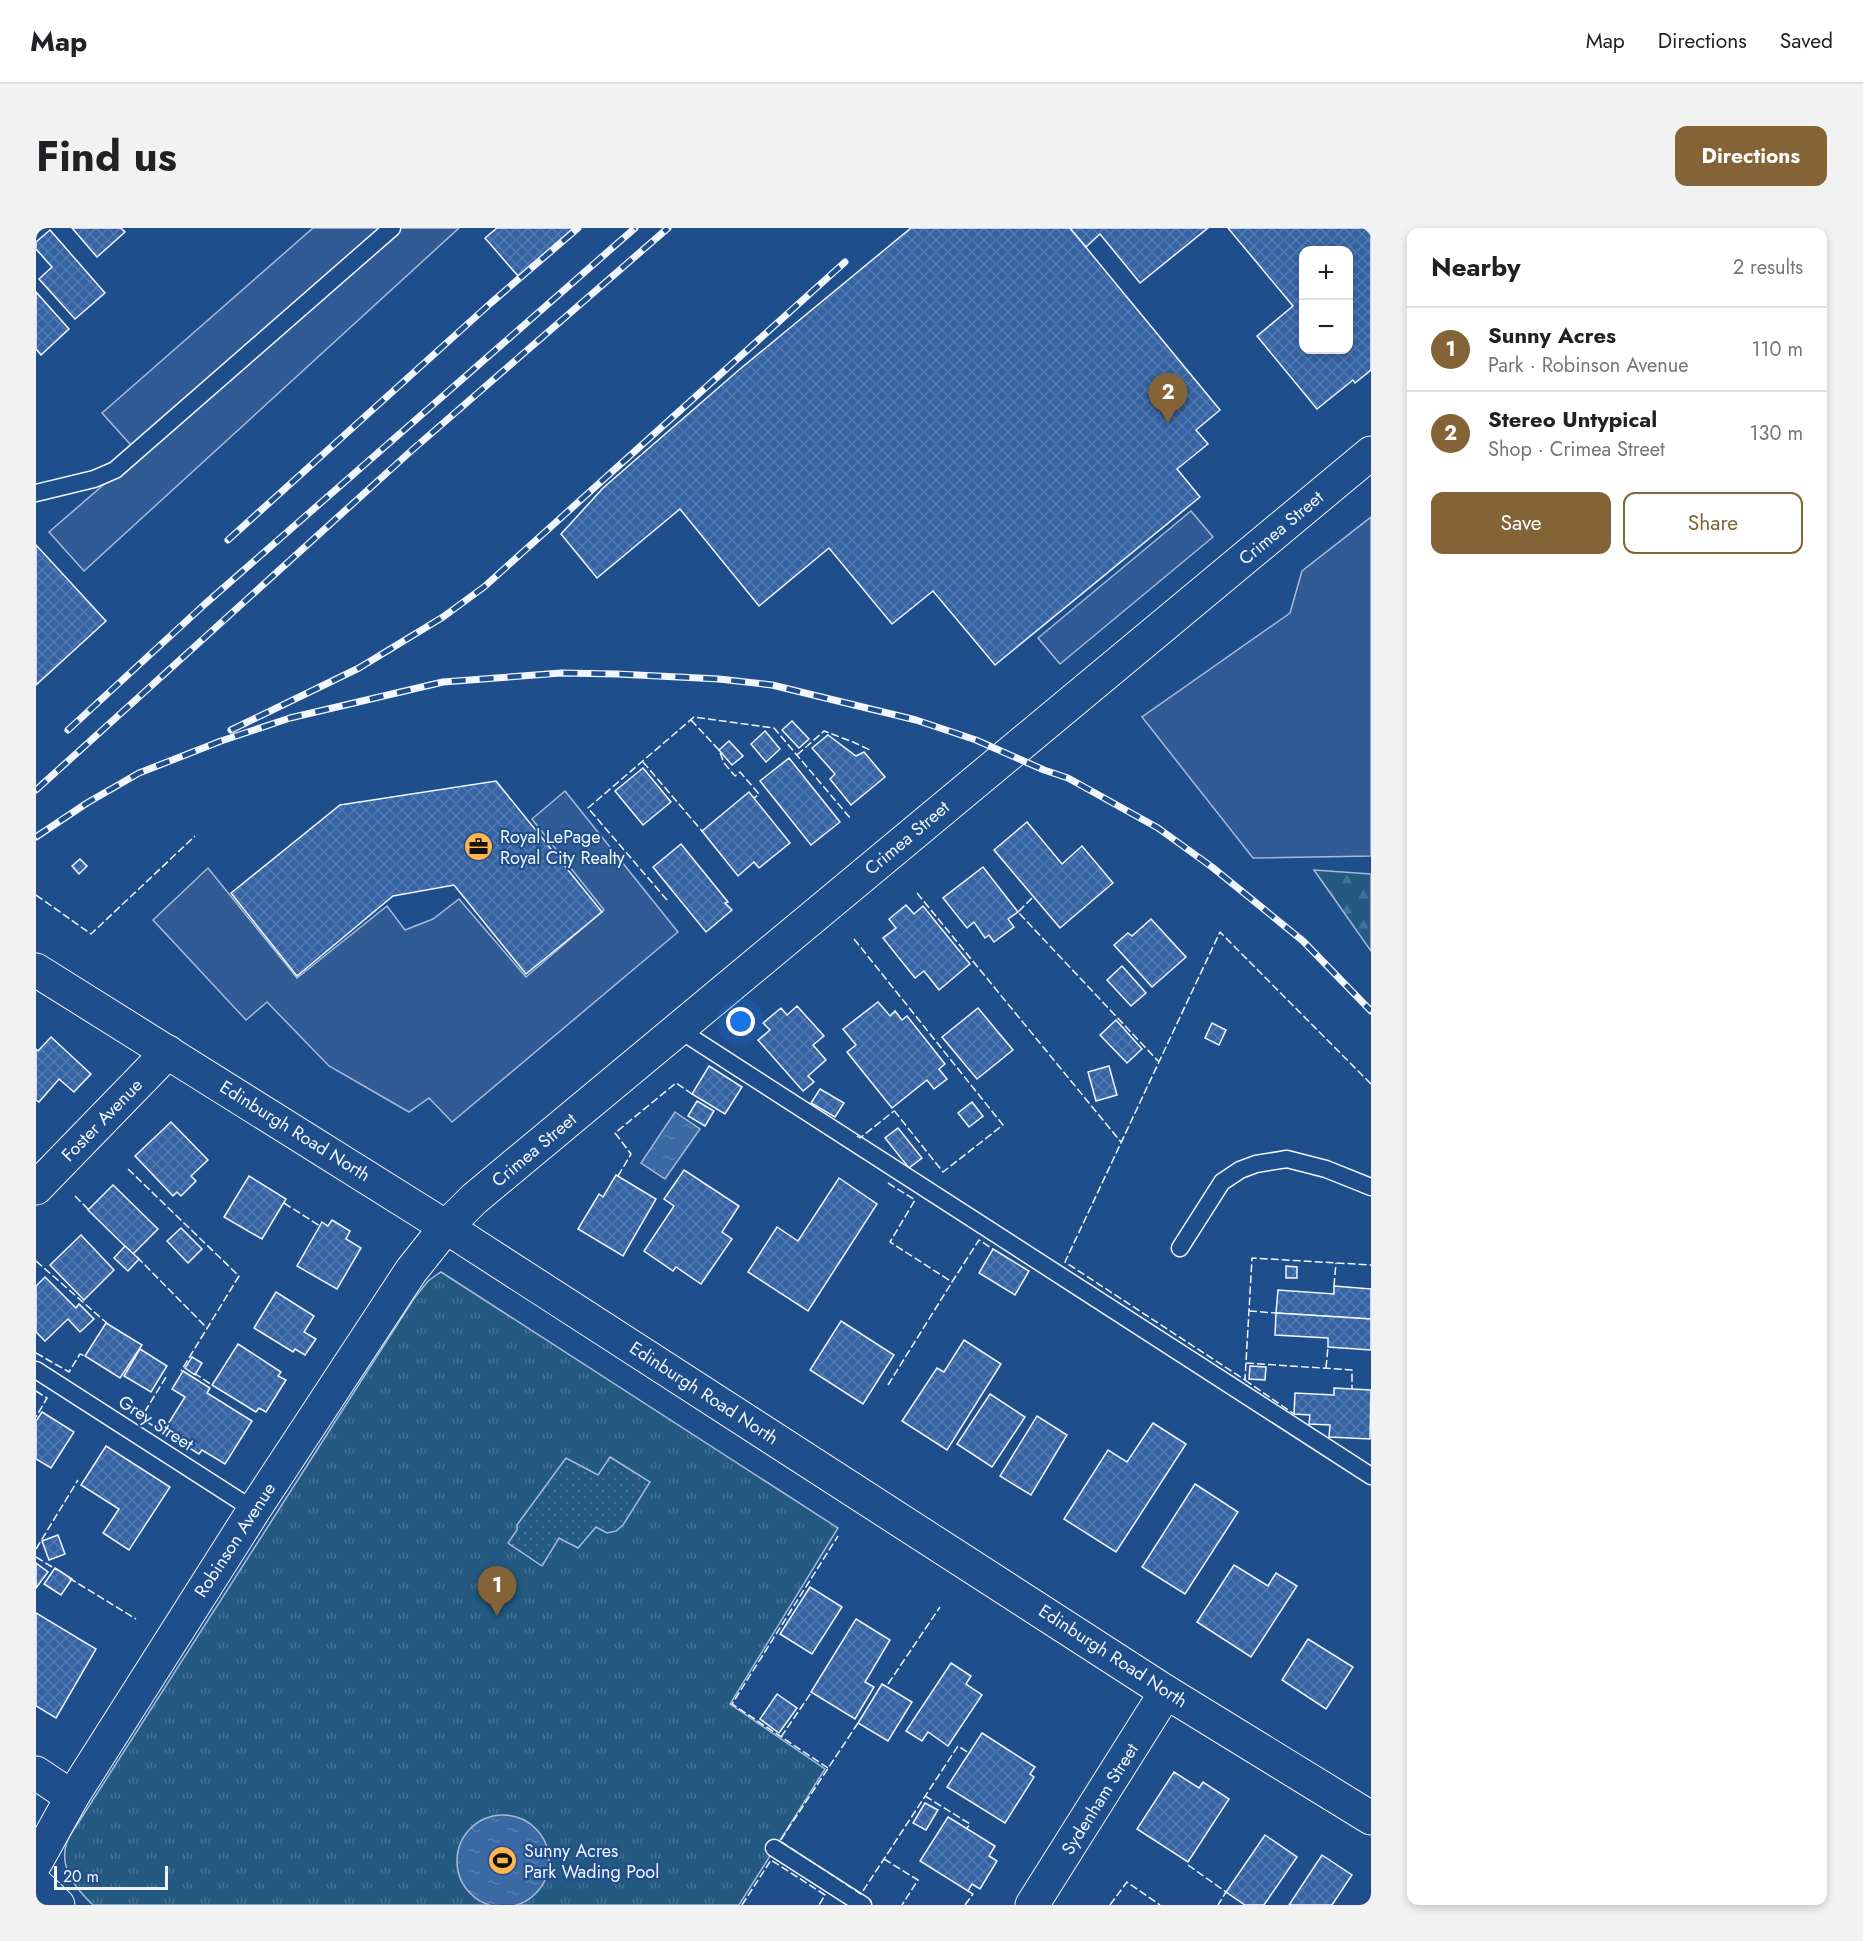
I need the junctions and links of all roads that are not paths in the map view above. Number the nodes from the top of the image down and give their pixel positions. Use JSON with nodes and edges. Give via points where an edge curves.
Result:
{"nodes":[{"id":1,"x":392,"y":228,"type":"edge"},
{"id":2,"x":1371,"y":453,"type":"edge"},
{"id":3,"x":36,"y":493,"type":"edge"},
{"id":4,"x":36,"y":970,"type":"edge"},
{"id":5,"x":678,"y":1029,"type":"junction"},
{"id":6,"x":168,"y":1052,"type":"junction"},
{"id":7,"x":1371,"y":1187,"type":"edge"},
{"id":8,"x":36,"y":1188,"type":"edge"},
{"id":9,"x":446,"y":1227,"type":"junction"},
{"id":10,"x":1180,"y":1248,"type":"dead end"},
{"id":11,"x":36,"y":1370,"type":"edge"},
{"id":12,"x":1371,"y":1476,"type":"edge"},
{"id":13,"x":254,"y":1510,"type":"junction"},
{"id":14,"x":1166,"y":1692,"type":"junction"},
{"id":15,"x":36,"y":1773,"type":"edge"},
{"id":16,"x":72,"y":1797,"type":"junction"},
{"id":17,"x":1371,"y":1818,"type":"edge"},
{"id":18,"x":774,"y":1848,"type":"dead end"},
{"id":19,"x":36,"y":1862,"type":"edge"},
{"id":20,"x":36,"y":1884,"type":"edge"},
{"id":21,"x":58,"y":1905,"type":"edge"},
{"id":22,"x":863,"y":1905,"type":"edge"},
{"id":23,"x":1032,"y":1905,"type":"edge"}],
"edges":[{"from":1,"to":3,"type":"lane","via":[[115,470]]},
{"from":2,"to":5,"type":"street","name":"Crimea Street"},
{"from":4,"to":6,"type":"street","name":"Edinburgh Road North"},
{"from":5,"to":9,"type":"street","name":"Crimea Street","via":[[474,1199]]},
{"from":5,"to":12,"type":"lane"},
{"from":6,"to":8,"type":"street","name":"Foster Avenue"},
{"from":6,"to":9,"type":"street","name":"Edinburgh Road North"},
{"from":7,"to":10,"type":"lane","via":[[1287,1159],[1256,1164],[1222,1182]]},
{"from":9,"to":13,"type":"street","name":"Robinson Avenue","via":[[416,1264]]},
{"from":9,"to":14,"type":"street","name":"Edinburgh Road North"},
{"from":11,"to":13,"type":"lane","name":"Grey Street"},
{"from":13,"to":16,"type":"street","name":"Robinson Avenue"},
{"from":14,"to":17,"type":"street","name":"Edinburgh Road North"},
{"from":14,"to":23,"type":"street","name":"Sydenham Street"},
{"from":15,"to":16,"type":"street"},
{"from":16,"to":19,"type":"street","name":"Robinson Avenue"},
{"from":18,"to":22,"type":"lane"},
{"from":20,"to":21,"type":"street"}]}
